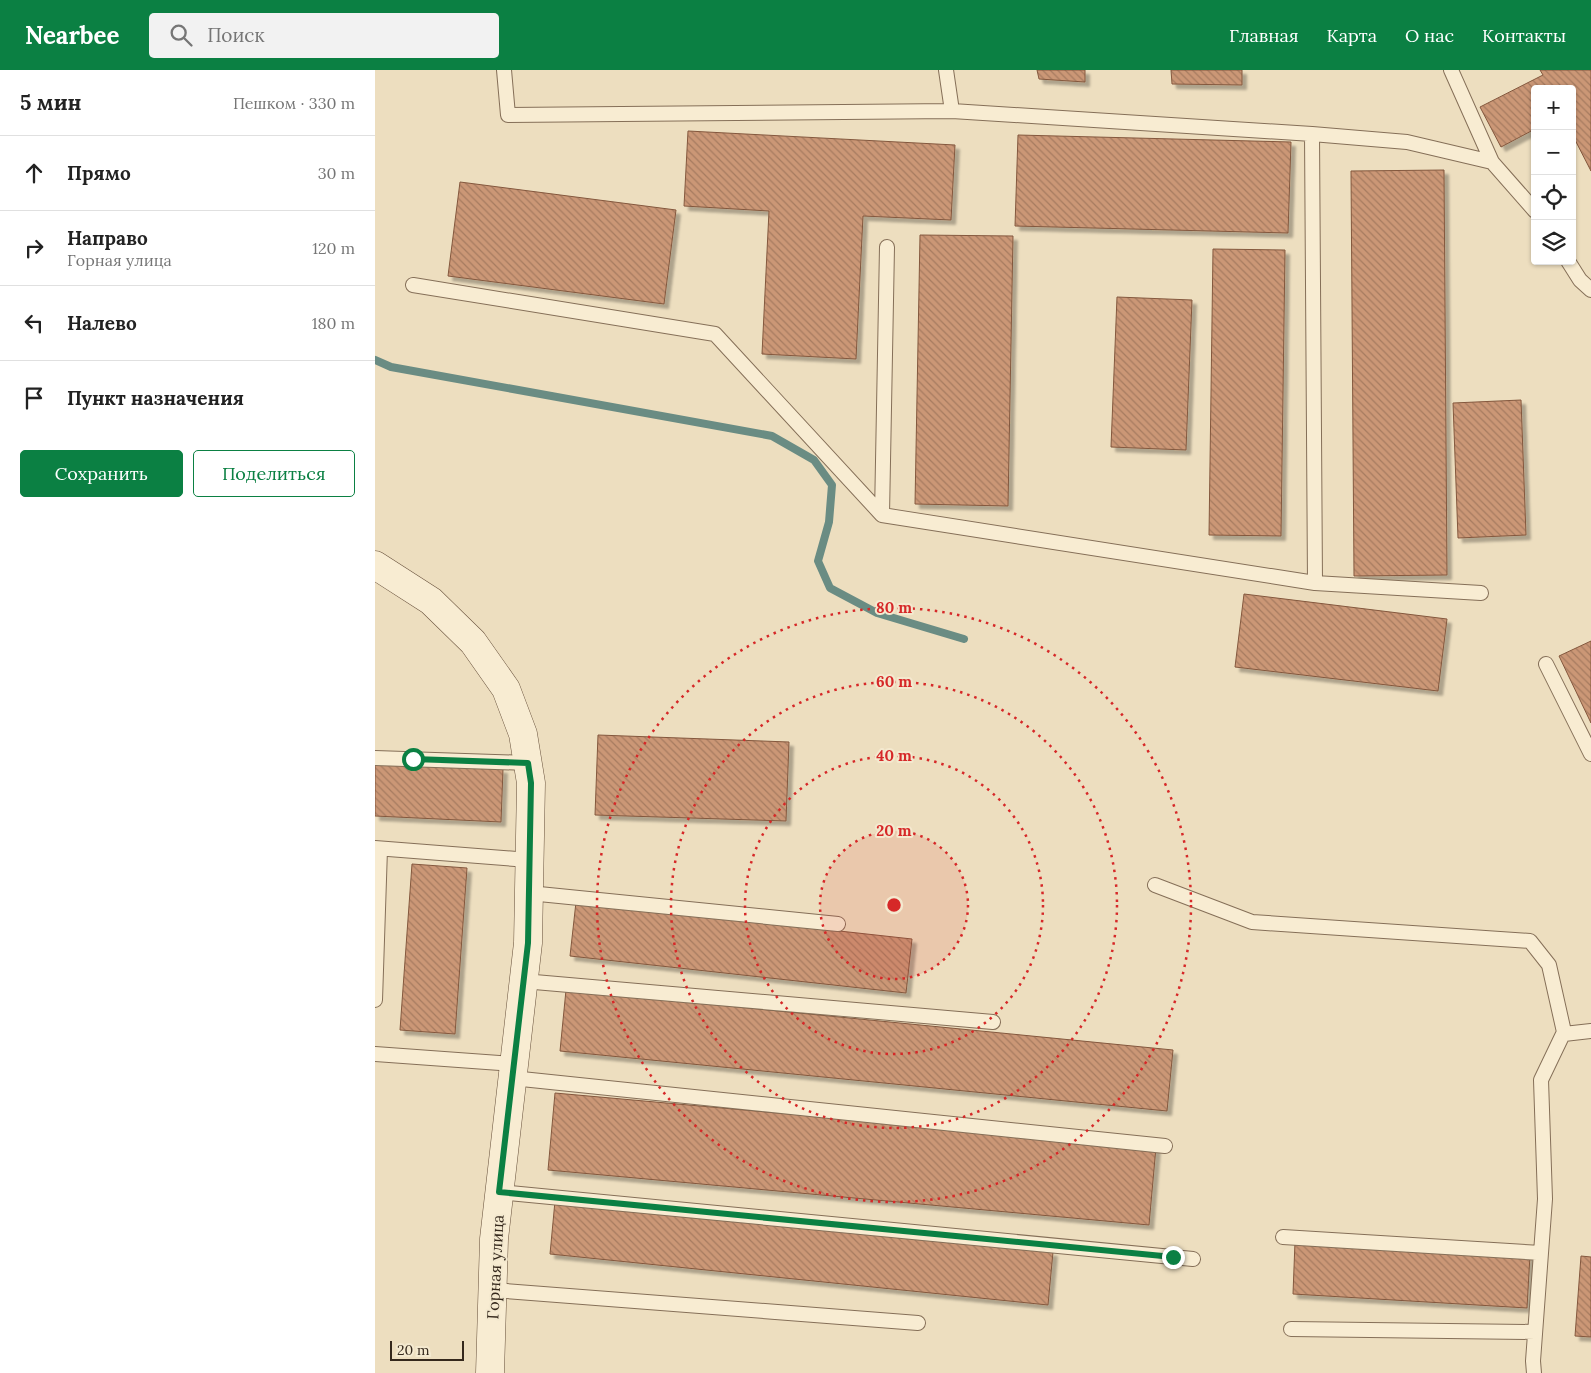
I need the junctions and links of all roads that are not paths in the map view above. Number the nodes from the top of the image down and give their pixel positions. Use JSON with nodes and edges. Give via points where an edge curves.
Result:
{"nodes":[{"id":1,"x":504,"y":70,"type":"edge"},
{"id":2,"x":946,"y":70,"type":"edge"},
{"id":3,"x":1451,"y":70,"type":"edge"},
{"id":4,"x":952,"y":110,"type":"junction"},
{"id":5,"x":1312,"y":134,"type":"junction"},
{"id":6,"x":1492,"y":162,"type":"junction"},
{"id":7,"x":1531,"y":206,"type":"edge"},
{"id":8,"x":887,"y":247,"type":"dead end"},
{"id":9,"x":1571,"y":265,"type":"edge"},
{"id":10,"x":413,"y":285,"type":"dead end"},
{"id":11,"x":1591,"y":290,"type":"edge"},
{"id":12,"x":882,"y":515,"type":"junction"},
{"id":13,"x":375,"y":565,"type":"edge"},
{"id":14,"x":1315,"y":583,"type":"junction"},
{"id":15,"x":1481,"y":593,"type":"dead end"},
{"id":16,"x":1546,"y":664,"type":"dead end"},
{"id":17,"x":1591,"y":754,"type":"edge"},
{"id":18,"x":375,"y":758,"type":"edge"},
{"id":19,"x":528,"y":763,"type":"junction"},
{"id":20,"x":377,"y":848,"type":"edge"},
{"id":21,"x":529,"y":860,"type":"junction"},
{"id":22,"x":1155,"y":886,"type":"dead end"},
{"id":23,"x":529,"y":893,"type":"junction"},
{"id":24,"x":838,"y":924,"type":"dead end"},
{"id":25,"x":523,"y":980,"type":"junction"},
{"id":26,"x":375,"y":1000,"type":"edge"},
{"id":27,"x":993,"y":1022,"type":"dead end"},
{"id":28,"x":1591,"y":1031,"type":"edge"},
{"id":29,"x":1564,"y":1032,"type":"junction"},
{"id":30,"x":375,"y":1054,"type":"edge"},
{"id":31,"x":513,"y":1071,"type":"junction"},
{"id":32,"x":1165,"y":1146,"type":"dead end"},
{"id":33,"x":499,"y":1192,"type":"junction"},
{"id":34,"x":1283,"y":1237,"type":"dead end"},
{"id":35,"x":1541,"y":1253,"type":"junction"},
{"id":36,"x":1193,"y":1259,"type":"dead end"},
{"id":37,"x":493,"y":1290,"type":"junction"},
{"id":38,"x":918,"y":1323,"type":"dead end"},
{"id":39,"x":1291,"y":1329,"type":"dead end"},
{"id":40,"x":1535,"y":1332,"type":"junction"},
{"id":41,"x":490,"y":1373,"type":"edge"},
{"id":42,"x":1534,"y":1373,"type":"edge"}],
"edges":[{"from":1,"to":4,"type":"lane","via":[[508,114]]},
{"from":2,"to":4,"type":"lane"},
{"from":3,"to":6,"type":"lane"},
{"from":4,"to":5,"type":"lane"},
{"from":5,"to":6,"type":"lane","via":[[1407,142]]},
{"from":5,"to":14,"type":"lane"},
{"from":6,"to":7,"type":"lane"},
{"from":8,"to":12,"type":"lane"},
{"from":9,"to":11,"type":"lane"},
{"from":10,"to":12,"type":"lane","via":[[715,334]]},
{"from":12,"to":14,"type":"lane"},
{"from":13,"to":19,"type":"street","name":"Горная улица","via":[[431,600],[473,642],[506,690],[523,734]]},
{"from":14,"to":15,"type":"lane"},
{"from":16,"to":17,"type":"lane"},
{"from":18,"to":19,"type":"lane"},
{"from":19,"to":21,"type":"street","name":"Горная улица","via":[[531,783]]},
{"from":20,"to":21,"type":"lane"},
{"from":20,"to":26,"type":"lane"},
{"from":21,"to":23,"type":"street","name":"Горная улица"},
{"from":22,"to":29,"type":"lane","via":[[1252,922],[1530,941],[1549,965]]},
{"from":23,"to":24,"type":"lane"},
{"from":23,"to":25,"type":"street","name":"Горная улица"},
{"from":25,"to":27,"type":"lane"},
{"from":25,"to":31,"type":"street","name":"Горная улица"},
{"from":28,"to":29,"type":"lane"},
{"from":29,"to":35,"type":"lane","via":[[1541,1080],[1545,1198]]},
{"from":30,"to":31,"type":"lane"},
{"from":31,"to":32,"type":"lane"},
{"from":31,"to":33,"type":"street","name":"Горная улица"},
{"from":33,"to":36,"type":"lane"},
{"from":33,"to":37,"type":"street","name":"Горная улица"},
{"from":34,"to":35,"type":"lane"},
{"from":35,"to":40,"type":"lane"},
{"from":37,"to":38,"type":"lane"},
{"from":37,"to":41,"type":"street","name":"Горная улица"},
{"from":39,"to":40,"type":"lane"},
{"from":40,"to":42,"type":"lane"}]}
